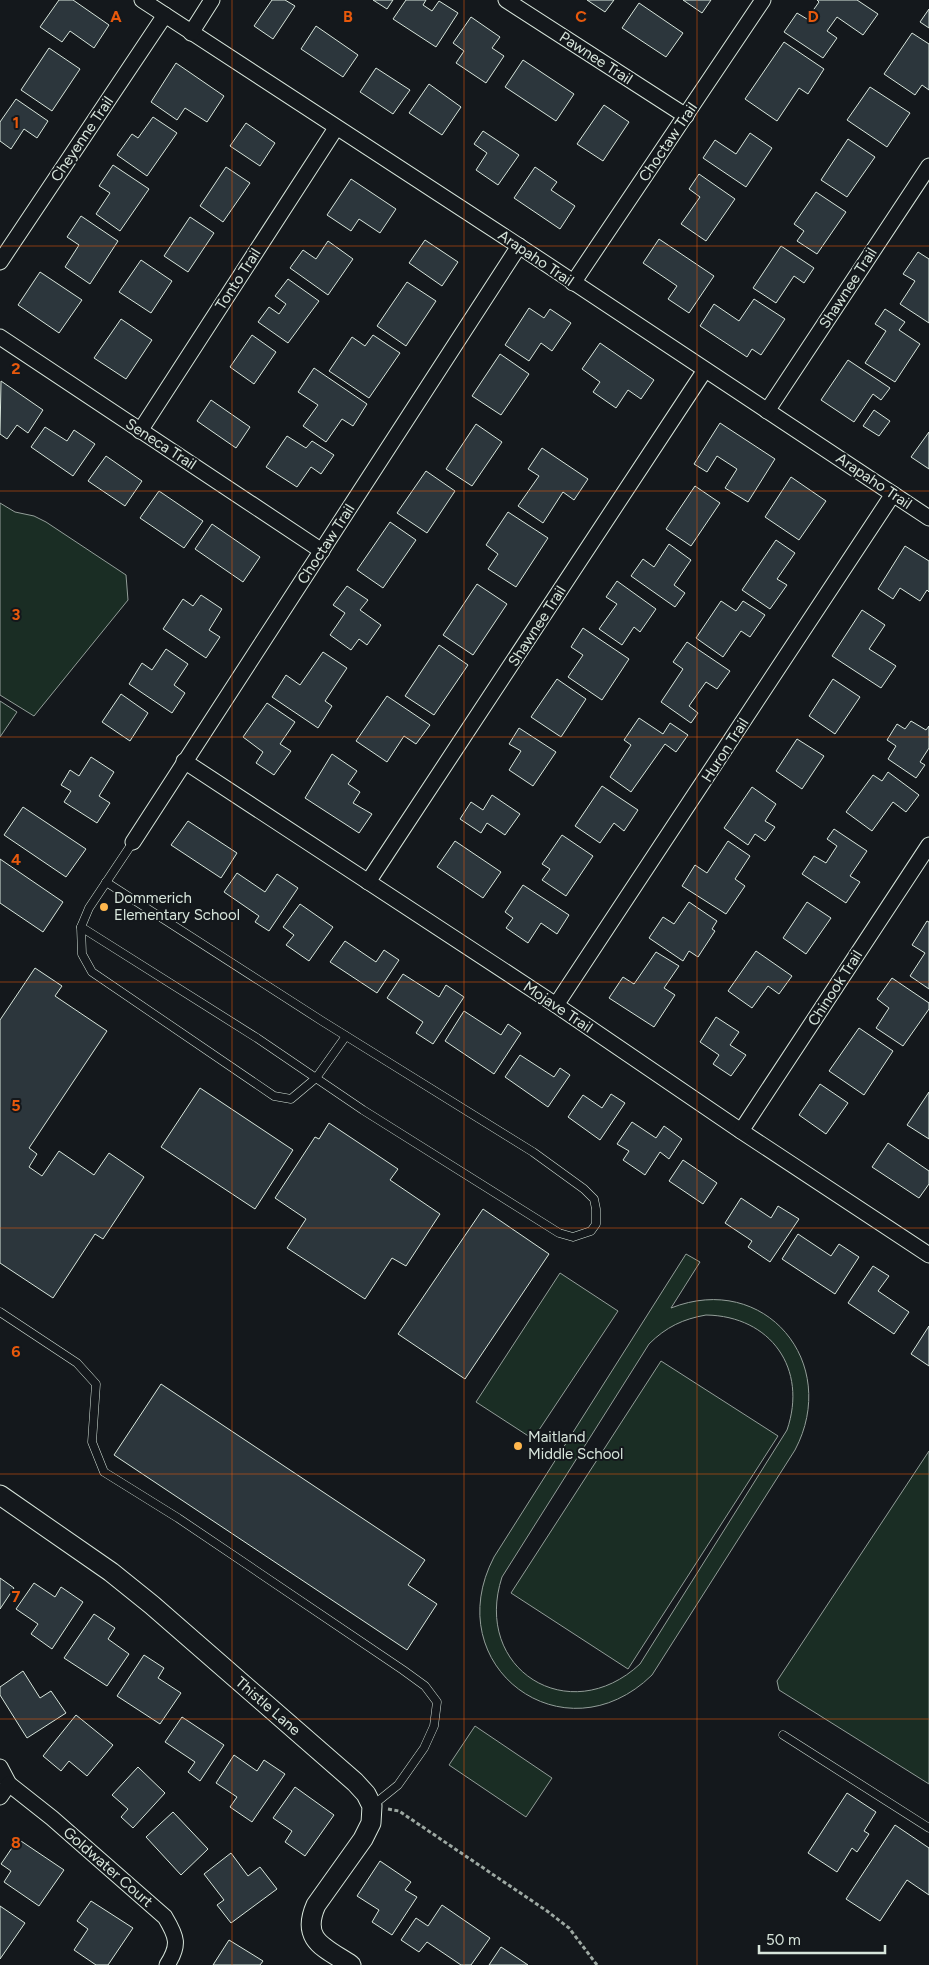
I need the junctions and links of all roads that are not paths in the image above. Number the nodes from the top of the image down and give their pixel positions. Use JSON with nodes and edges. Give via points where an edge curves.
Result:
{"nodes":[{"id":1,"x":142,"y":0,"type":"edge"},
{"id":2,"x":212,"y":0,"type":"edge"},
{"id":3,"x":763,"y":0,"type":"edge"},
{"id":4,"x":516,"y":3,"type":"edge"},
{"id":5,"x":165,"y":15,"type":"junction"},
{"id":6,"x":191,"y":33,"type":"junction"},
{"id":7,"x":686,"y":116,"type":"junction"},
{"id":8,"x":336,"y":128,"type":"junction"},
{"id":9,"x":929,"y":166,"type":"edge"},
{"id":10,"x":519,"y":246,"type":"junction"},
{"id":11,"x":0,"y":262,"type":"edge"},
{"id":12,"x":573,"y":283,"type":"junction"},
{"id":13,"x":0,"y":337,"type":"edge"},
{"id":14,"x":705,"y":370,"type":"junction"},
{"id":15,"x":767,"y":411,"type":"junction"},
{"id":16,"x":140,"y":431,"type":"junction"},
{"id":17,"x":893,"y":494,"type":"junction"},
{"id":18,"x":929,"y":518,"type":"edge"},
{"id":19,"x":322,"y":551,"type":"junction"},
{"id":20,"x":184,"y":761,"type":"junction"},
{"id":21,"x":133,"y":842,"type":"joint"},
{"id":22,"x":929,"y":845,"type":"edge"},
{"id":23,"x":106,"y":882,"type":"junction"},
{"id":24,"x":368,"y":882,"type":"junction"},
{"id":25,"x":81,"y":927,"type":"junction"},
{"id":26,"x":556,"y":1005,"type":"junction"},
{"id":27,"x":346,"y":1036,"type":"junction"},
{"id":28,"x":316,"y":1078,"type":"junction"},
{"id":29,"x":741,"y":1131,"type":"junction"},
{"id":30,"x":929,"y":1255,"type":"edge"},
{"id":31,"x":0,"y":1312,"type":"edge"},
{"id":32,"x":0,"y":1495,"type":"edge"},
{"id":33,"x":783,"y":1736,"type":"dead end"},
{"id":34,"x":0,"y":1767,"type":"edge"},
{"id":35,"x":9,"y":1784,"type":"junction"},
{"id":36,"x":0,"y":1797,"type":"edge"},
{"id":37,"x":372,"y":1806,"type":"junction"},
{"id":38,"x":929,"y":1828,"type":"edge"},
{"id":39,"x":167,"y":1965,"type":"edge"},
{"id":40,"x":351,"y":1965,"type":"edge"}],
"edges":[{"from":1,"to":5,"type":"street","name":"Arapaho Trail"},
{"from":2,"to":6,"type":"street"},
{"from":3,"to":7,"type":"street","name":"Choctaw Trail"},
{"from":4,"to":7,"type":"street","name":"Pawnee Trail"},
{"from":5,"to":6,"type":"street","name":"Arapaho Trail"},
{"from":5,"to":11,"type":"street","name":"Cheyenne Trail"},
{"from":6,"to":8,"type":"street","name":"Arapaho Trail"},
{"from":7,"to":12,"type":"street","name":"Choctaw Trail"},
{"from":8,"to":10,"type":"street","name":"Arapaho Trail"},
{"from":8,"to":16,"type":"street","name":"Tonto Trail"},
{"from":9,"to":15,"type":"street","name":"Shawnee Trail"},
{"from":10,"to":12,"type":"street","name":"Arapaho Trail"},
{"from":10,"to":19,"type":"street","name":"Choctaw Trail"},
{"from":12,"to":14,"type":"street","name":"Arapaho Trail"},
{"from":13,"to":16,"type":"street","name":"Seneca Trail"},
{"from":14,"to":15,"type":"street","name":"Arapaho Trail"},
{"from":14,"to":24,"type":"street","name":"Shawnee Trail"},
{"from":15,"to":17,"type":"street","name":"Arapaho Trail"},
{"from":16,"to":19,"type":"street","name":"Seneca Trail"},
{"from":17,"to":18,"type":"street","name":"Arapaho Trail"},
{"from":17,"to":26,"type":"street","name":"Huron Trail"},
{"from":19,"to":20,"type":"street","name":"Choctaw Trail"},
{"from":20,"to":21,"type":"street","name":"Choctaw Trail"},
{"from":20,"to":24,"type":"street","name":"Mojave Trail"},
{"from":21,"to":23,"type":"lane"},
{"from":22,"to":29,"type":"street","name":"Chinook Trail"},
{"from":23,"to":25,"type":"lane"},
{"from":23,"to":27,"type":"lane"},
{"from":24,"to":26,"type":"street","name":"Mojave Trail"},
{"from":25,"to":28,"type":"lane"},
{"from":25,"to":28,"type":"lane","via":[[82,954],[92,972],[274,1096],[291,1099]]},
{"from":26,"to":29,"type":"street","name":"Mojave Trail"},
{"from":27,"to":28,"type":"lane"},
{"from":27,"to":28,"type":"lane","via":[[533,1152],[584,1189],[594,1199],[596,1224],[591,1231],[573,1237],[559,1233]]},
{"from":29,"to":30,"type":"street","name":"Mojave Trail"},
{"from":31,"to":37,"type":"lane","via":[[77,1363],[96,1384],[92,1442],[104,1472],[178,1518],[425,1686],[437,1702],[434,1726],[424,1748],[398,1785]]},
{"from":32,"to":37,"type":"street","name":"Thistle Lane","via":[[152,1605],[355,1782]]},
{"from":33,"to":38,"type":"lane"},
{"from":34,"to":35,"type":"street"},
{"from":35,"to":36,"type":"street"},
{"from":35,"to":39,"type":"street","name":"Goldwater Court","via":[[165,1917],[175,1934],[175,1952]]},
{"from":37,"to":40,"type":"street","via":[[372,1823],[364,1838],[311,1916],[312,1934],[320,1944]]}]}
